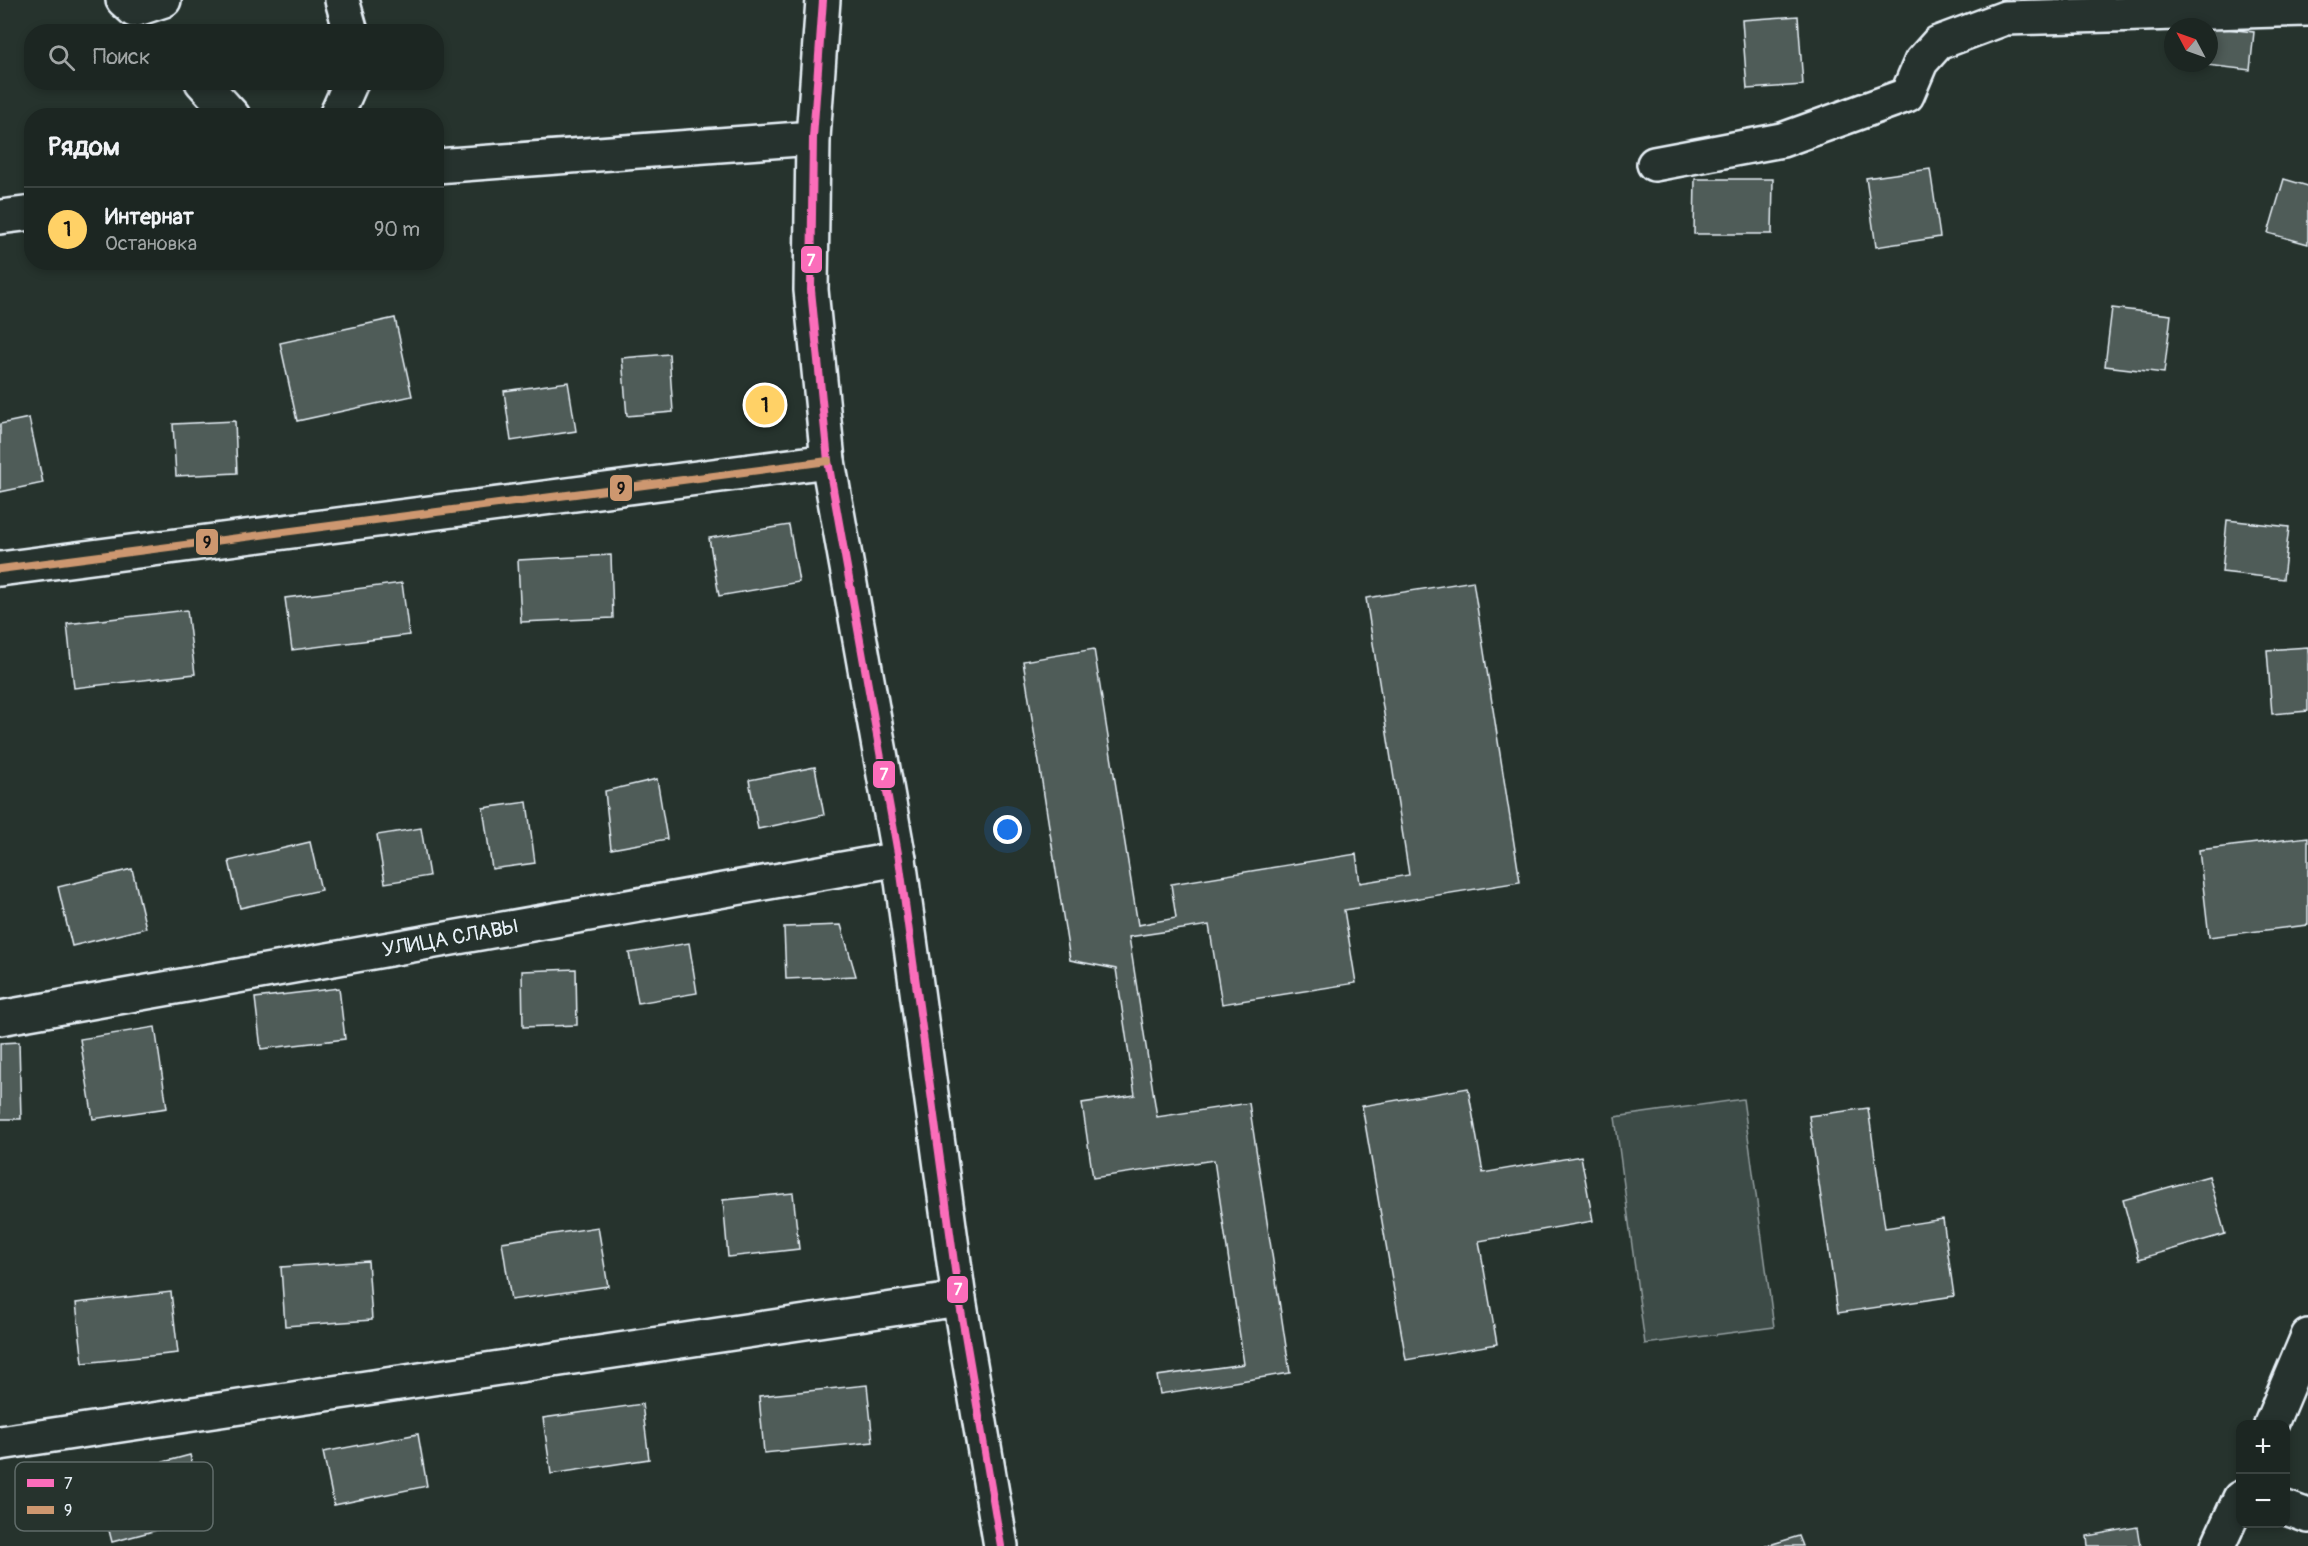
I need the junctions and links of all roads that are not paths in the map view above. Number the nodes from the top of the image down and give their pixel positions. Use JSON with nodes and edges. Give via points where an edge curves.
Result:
{"nodes":[{"id":1,"x":342,"y":0,"type":"edge"},
{"id":2,"x":823,"y":0,"type":"edge"},
{"id":3,"x":2308,"y":9,"type":"edge"},
{"id":4,"x":351,"y":24,"type":"edge"},
{"id":5,"x":209,"y":90,"type":"edge"},
{"id":6,"x":347,"y":90,"type":"edge"},
{"id":7,"x":226,"y":108,"type":"edge"},
{"id":8,"x":340,"y":108,"type":"edge"},
{"id":9,"x":813,"y":138,"type":"junction"},
{"id":10,"x":444,"y":165,"type":"edge"},
{"id":11,"x":1654,"y":165,"type":"dead end"},
{"id":12,"x":24,"y":214,"type":"edge"},
{"id":13,"x":0,"y":217,"type":"edge"},
{"id":14,"x":828,"y":461,"type":"junction"},
{"id":15,"x":0,"y":569,"type":"edge"},
{"id":16,"x":899,"y":859,"type":"junction"},
{"id":17,"x":0,"y":1018,"type":"edge"},
{"id":18,"x":959,"y":1299,"type":"junction"},
{"id":19,"x":2308,"y":1336,"type":"edge"},
{"id":20,"x":2273,"y":1420,"type":"edge"},
{"id":21,"x":0,"y":1443,"type":"edge"},
{"id":22,"x":2236,"y":1508,"type":"edge"},
{"id":23,"x":2290,"y":1509,"type":"edge"},
{"id":24,"x":2308,"y":1516,"type":"edge"},
{"id":25,"x":1001,"y":1546,"type":"edge"},
{"id":26,"x":2218,"y":1546,"type":"edge"}],
"edges":[{"from":1,"to":4,"type":"street"},
{"from":2,"to":9,"type":"street"},
{"from":3,"to":11,"type":"street","via":[[2005,18],[1938,43],[1921,62],[1907,95],[1782,140]]},
{"from":5,"to":7,"type":"street"},
{"from":6,"to":8,"type":"street"},
{"from":9,"to":10,"type":"street"},
{"from":9,"to":14,"type":"street","via":[[811,290]]},
{"from":12,"to":13,"type":"street"},
{"from":14,"to":15,"type":"street"},
{"from":14,"to":16,"type":"street"},
{"from":16,"to":17,"type":"street","name":"УЛИЦА СЛАВЫ"},
{"from":16,"to":18,"type":"street"},
{"from":18,"to":21,"type":"street"},
{"from":18,"to":25,"type":"street"},
{"from":19,"to":20,"type":"street"},
{"from":22,"to":26,"type":"street"},
{"from":23,"to":24,"type":"street"}]}
